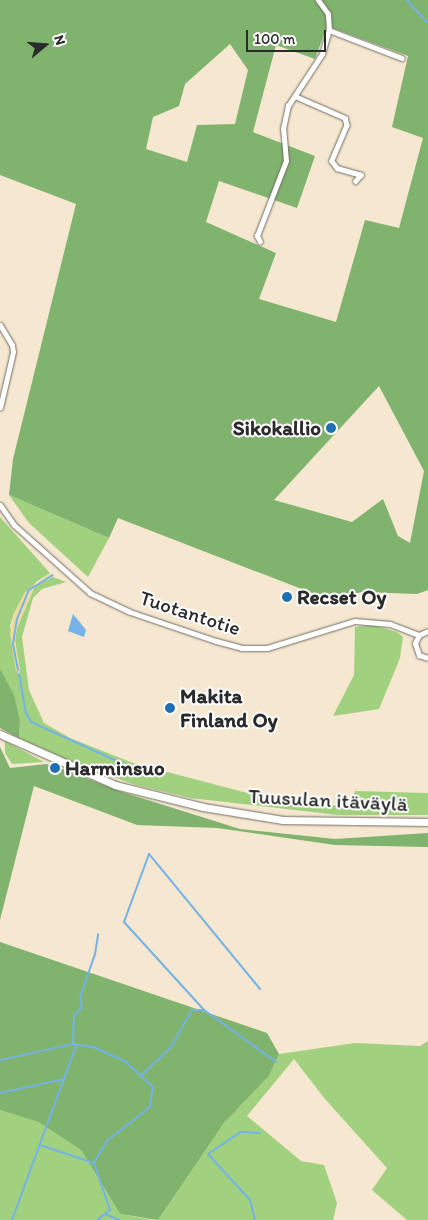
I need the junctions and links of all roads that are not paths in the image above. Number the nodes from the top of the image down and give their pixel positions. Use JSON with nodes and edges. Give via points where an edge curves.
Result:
{"nodes":[{"id":1,"x":318,"y":0,"type":"edge"},
{"id":2,"x":329,"y":30,"type":"junction"},
{"id":3,"x":402,"y":58,"type":"dead end"},
{"id":4,"x":296,"y":96,"type":"junction"},
{"id":5,"x":356,"y":180,"type":"dead end"},
{"id":6,"x":260,"y":242,"type":"dead end"},
{"id":7,"x":0,"y":325,"type":"edge"},
{"id":8,"x":0,"y":408,"type":"edge"},
{"id":9,"x":0,"y":505,"type":"edge"},
{"id":10,"x":404,"y":630,"type":"junction"},
{"id":11,"x":428,"y":631,"type":"edge"},
{"id":12,"x":419,"y":635,"type":"junction"},
{"id":13,"x":415,"y":643,"type":"junction"},
{"id":14,"x":428,"y":658,"type":"edge"},
{"id":15,"x":0,"y":734,"type":"edge"},
{"id":16,"x":428,"y":822,"type":"edge"}],
"edges":[{"from":1,"to":2,"type":"street","via":[[328,14]]},
{"from":2,"to":3,"type":"street"},
{"from":2,"to":4,"type":"street","via":[[322,54]]},
{"from":4,"to":5,"type":"street","via":[[345,118],[347,125],[332,162],[337,168],[361,175]]},
{"from":4,"to":6,"type":"street","via":[[288,106],[283,129],[286,161],[257,236]]},
{"from":7,"to":8,"type":"street","via":[[12,345]]},
{"from":9,"to":10,"type":"street","name":"Tuotantotie","via":[[14,525],[94,596],[216,641],[242,648],[267,648],[354,621],[374,621]]},
{"from":10,"to":12,"type":"street","name":"Tuotantotie"},
{"from":10,"to":13,"type":"street"},
{"from":11,"to":12,"type":"street"},
{"from":12,"to":13,"type":"street"},
{"from":13,"to":14,"type":"street","via":[[419,655]]},
{"from":15,"to":16,"type":"main road","name":"Tuusulan itäväylä","via":[[115,785],[204,807],[283,820]]}]}
